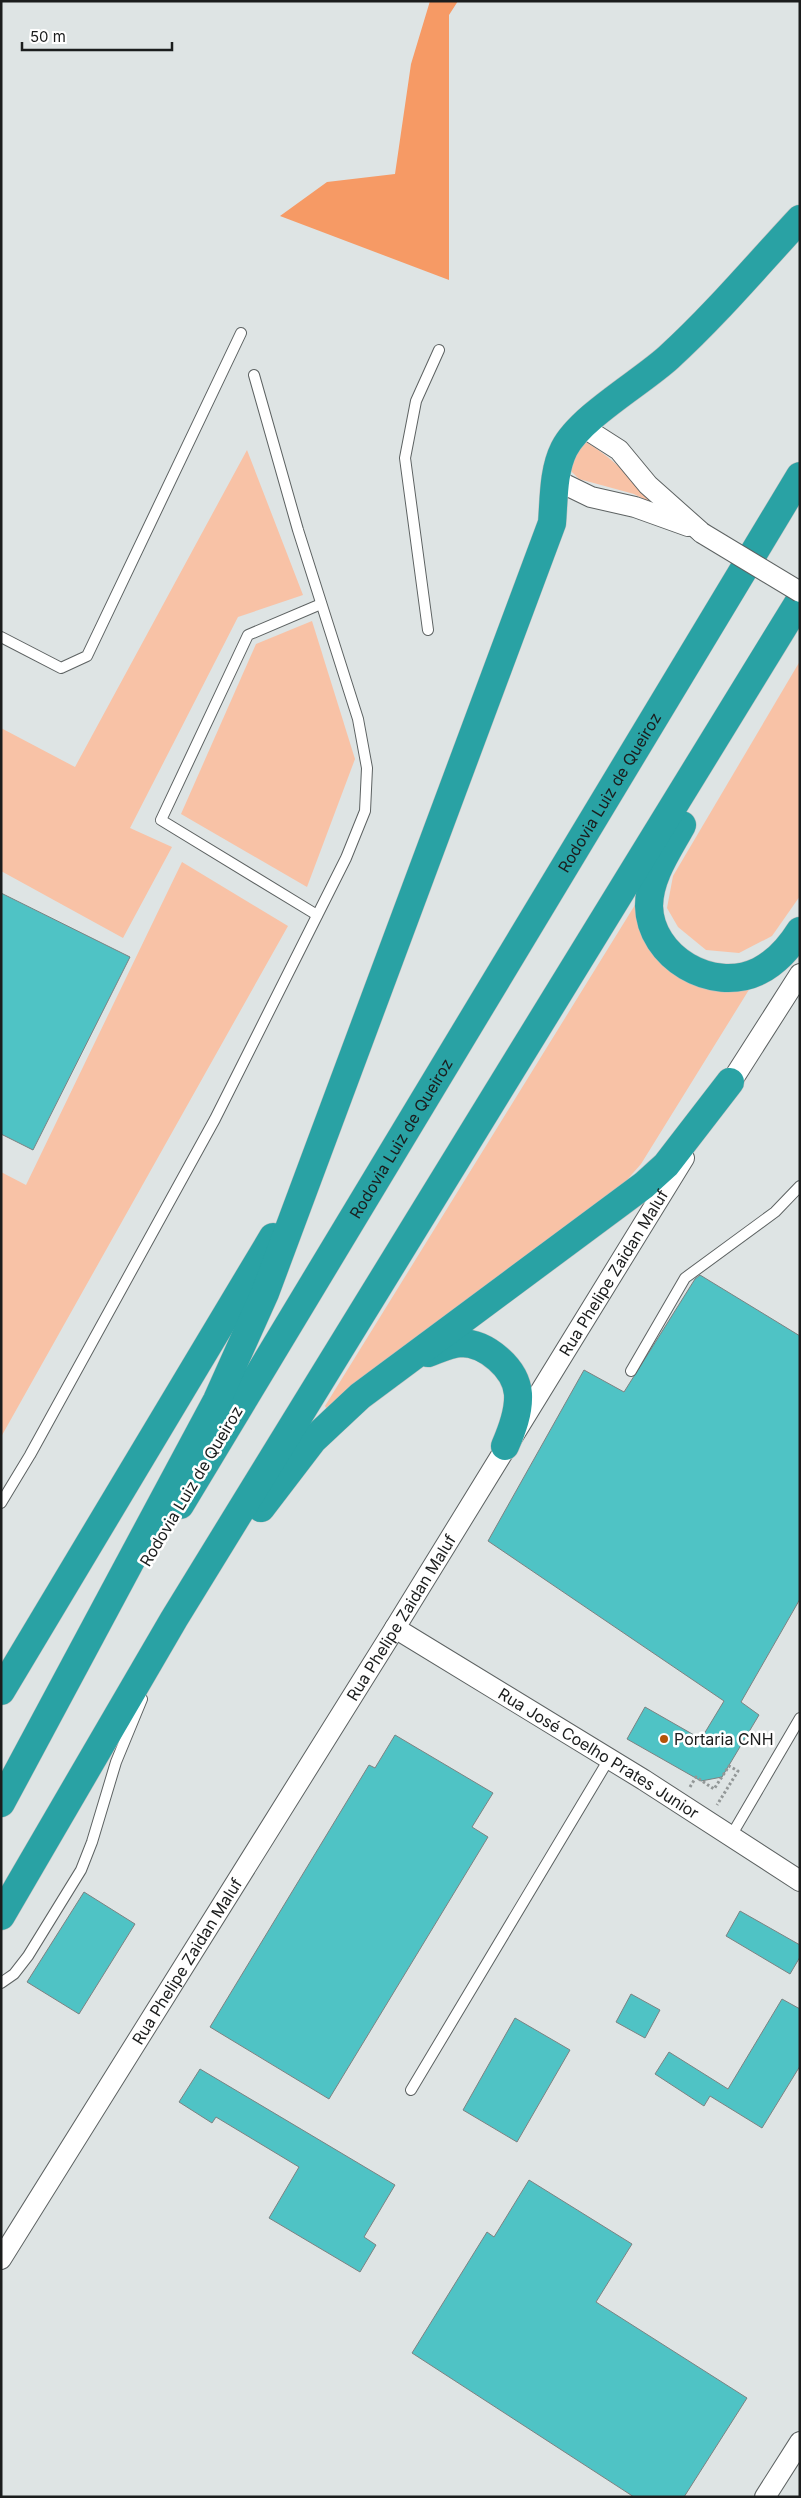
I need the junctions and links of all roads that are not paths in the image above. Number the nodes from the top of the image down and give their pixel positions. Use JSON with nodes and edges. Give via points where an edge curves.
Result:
{"nodes":[{"id":1,"x":800,"y":219,"type":"edge"},
{"id":2,"x":241,"y":333,"type":"dead end"},
{"id":3,"x":439,"y":350,"type":"dead end"},
{"id":4,"x":254,"y":375,"type":"dead end"},
{"id":5,"x":583,"y":427,"type":"junction"},
{"id":6,"x":800,"y":476,"type":"edge"},
{"id":7,"x":556,"y":480,"type":"junction"},
{"id":8,"x":699,"y":531,"type":"junction"},
{"id":9,"x":800,"y":592,"type":"edge"},
{"id":10,"x":800,"y":600,"type":"edge"},
{"id":11,"x":321,"y":604,"type":"junction"},
{"id":12,"x":428,"y":630,"type":"dead end"},
{"id":13,"x":1,"y":637,"type":"edge"},
{"id":14,"x":767,"y":655,"type":"junction"},
{"id":15,"x":317,"y":915,"type":"junction"},
{"id":16,"x":800,"y":931,"type":"edge"},
{"id":17,"x":800,"y":974,"type":"edge"},
{"id":18,"x":730,"y":1082,"type":"junction"},
{"id":19,"x":307,"y":1180,"type":"junction"},
{"id":20,"x":800,"y":1186,"type":"edge"},
{"id":21,"x":404,"y":1364,"type":"junction"},
{"id":22,"x":632,"y":1371,"type":"dead end"},
{"id":23,"x":505,"y":1446,"type":"junction"},
{"id":24,"x":1,"y":1503,"type":"edge"},
{"id":25,"x":174,"y":1619,"type":"junction"},
{"id":26,"x":395,"y":1628,"type":"junction"},
{"id":27,"x":1,"y":1691,"type":"edge"},
{"id":28,"x":800,"y":1718,"type":"edge"},
{"id":29,"x":609,"y":1759,"type":"junction"},
{"id":30,"x":1,"y":1803,"type":"edge"},
{"id":31,"x":731,"y":1836,"type":"junction"},
{"id":32,"x":800,"y":1881,"type":"edge"},
{"id":33,"x":1,"y":1916,"type":"edge"},
{"id":34,"x":1,"y":1983,"type":"edge"},
{"id":35,"x":411,"y":2090,"type":"dead end"},
{"id":36,"x":1,"y":2259,"type":"edge"},
{"id":37,"x":800,"y":2442,"type":"edge"},
{"id":38,"x":765,"y":2497,"type":"edge"}],
"edges":[{"from":1,"to":5,"type":"highway","via":[[668,358]]},
{"from":2,"to":13,"type":"lane","via":[[87,656],[60,668]]},
{"from":3,"to":12,"type":"lane","via":[[416,401],[405,458]]},
{"from":4,"to":11,"type":"lane"},
{"from":5,"to":7,"type":"highway","via":[[564,448]]},
{"from":5,"to":8,"type":"street","via":[[620,450],[648,485]]},
{"from":6,"to":30,"type":"highway","name":"Rodovia Luiz de Queiroz"},
{"from":7,"to":8,"type":"street","via":[[591,497],[635,507]]},
{"from":7,"to":19,"type":"highway","via":[[552,523]]},
{"from":8,"to":9,"type":"street","bridge":true},
{"from":10,"to":14,"type":"highway"},
{"from":11,"to":15,"type":"lane","via":[[358,719],[367,768],[365,811]]},
{"from":11,"to":15,"type":"lane","via":[[248,635],[161,820]]},
{"from":14,"to":16,"type":"highway","via":[[653,882],[649,905],[662,946],[698,973],[740,977],[758,971],[780,956]]},
{"from":14,"to":25,"type":"highway"},
{"from":15,"to":24,"type":"lane","via":[[215,1119]]},
{"from":17,"to":18,"type":"street","name":"Rua Phelipe Zaidan Maluf"},
{"from":18,"to":21,"type":"highway","via":[[666,1165],[644,1185]]},
{"from":18,"to":23,"type":"street","name":"Rua Phelipe Zaidan Maluf"},
{"from":19,"to":27,"type":"highway"},
{"from":19,"to":30,"type":"highway","via":[[266,1293],[217,1400]]},
{"from":20,"to":22,"type":"lane","via":[[775,1212],[685,1278]]},
{"from":21,"to":23,"type":"highway","via":[[456,1344],[478,1346],[492,1354],[504,1364],[518,1393],[512,1428]]},
{"from":21,"to":25,"type":"highway","via":[[360,1396],[313,1440]]},
{"from":23,"to":26,"type":"street","name":"Rua Phelipe Zaidan Maluf"},
{"from":25,"to":33,"type":"highway"},
{"from":25,"to":34,"type":"lane","via":[[116,1762],[81,1870],[28,1956],[14,1974]]},
{"from":26,"to":29,"type":"street","name":"Rua José Coelho Prates Junior"},
{"from":26,"to":36,"type":"street","name":"Rua Phelipe Zaidan Maluf"},
{"from":28,"to":31,"type":"lane"},
{"from":29,"to":31,"type":"street","name":"Rua José Coelho Prates Junior"},
{"from":29,"to":35,"type":"lane"},
{"from":31,"to":32,"type":"street","name":"Rua José Coelho Prates Junior"},
{"from":37,"to":38,"type":"street"}]}
